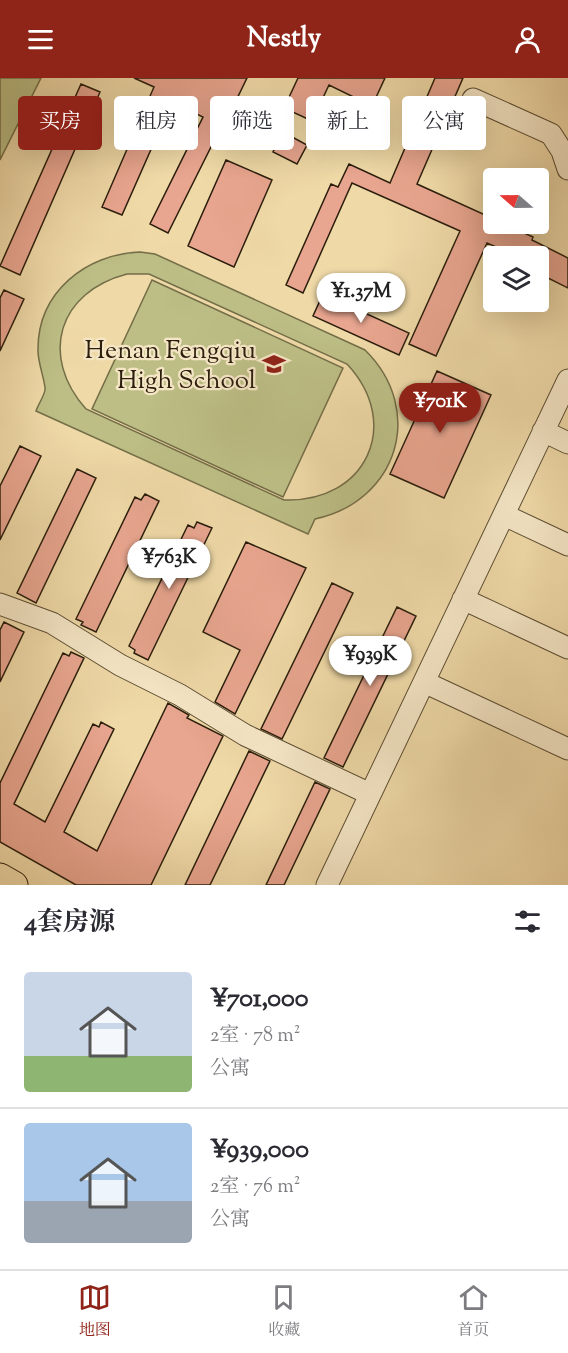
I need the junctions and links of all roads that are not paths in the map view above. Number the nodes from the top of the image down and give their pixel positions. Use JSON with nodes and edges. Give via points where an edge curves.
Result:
{"nodes":[{"id":1,"x":486,"y":103,"type":"edge"},
{"id":2,"x":560,"y":131,"type":"edge"},
{"id":3,"x":568,"y":169,"type":"edge"},
{"id":4,"x":568,"y":380,"type":"edge"},
{"id":5,"x":543,"y":431,"type":"junction"},
{"id":6,"x":568,"y":443,"type":"edge"},
{"id":7,"x":504,"y":515,"type":"junction"},
{"id":8,"x":568,"y":544,"type":"edge"},
{"id":9,"x":463,"y":599,"type":"junction"},
{"id":10,"x":0,"y":604,"type":"edge"},
{"id":11,"x":568,"y":648,"type":"edge"},
{"id":12,"x":424,"y":682,"type":"junction"},
{"id":13,"x":568,"y":749,"type":"edge"},
{"id":14,"x":370,"y":794,"type":"junction"},
{"id":15,"x":0,"y":877,"type":"edge"},
{"id":16,"x":14,"y":885,"type":"edge"},
{"id":17,"x":327,"y":885,"type":"edge"}],
"edges":[{"from":1,"to":2,"type":"street"},
{"from":2,"to":3,"type":"street"},
{"from":4,"to":5,"type":"street"},
{"from":5,"to":6,"type":"street"},
{"from":5,"to":7,"type":"street"},
{"from":7,"to":8,"type":"street"},
{"from":7,"to":9,"type":"street"},
{"from":9,"to":11,"type":"street"},
{"from":9,"to":12,"type":"street"},
{"from":10,"to":14,"type":"street","via":[[52,623],[245,735]]},
{"from":12,"to":13,"type":"street"},
{"from":12,"to":14,"type":"street"},
{"from":14,"to":17,"type":"street"},
{"from":15,"to":16,"type":"main road"}]}
